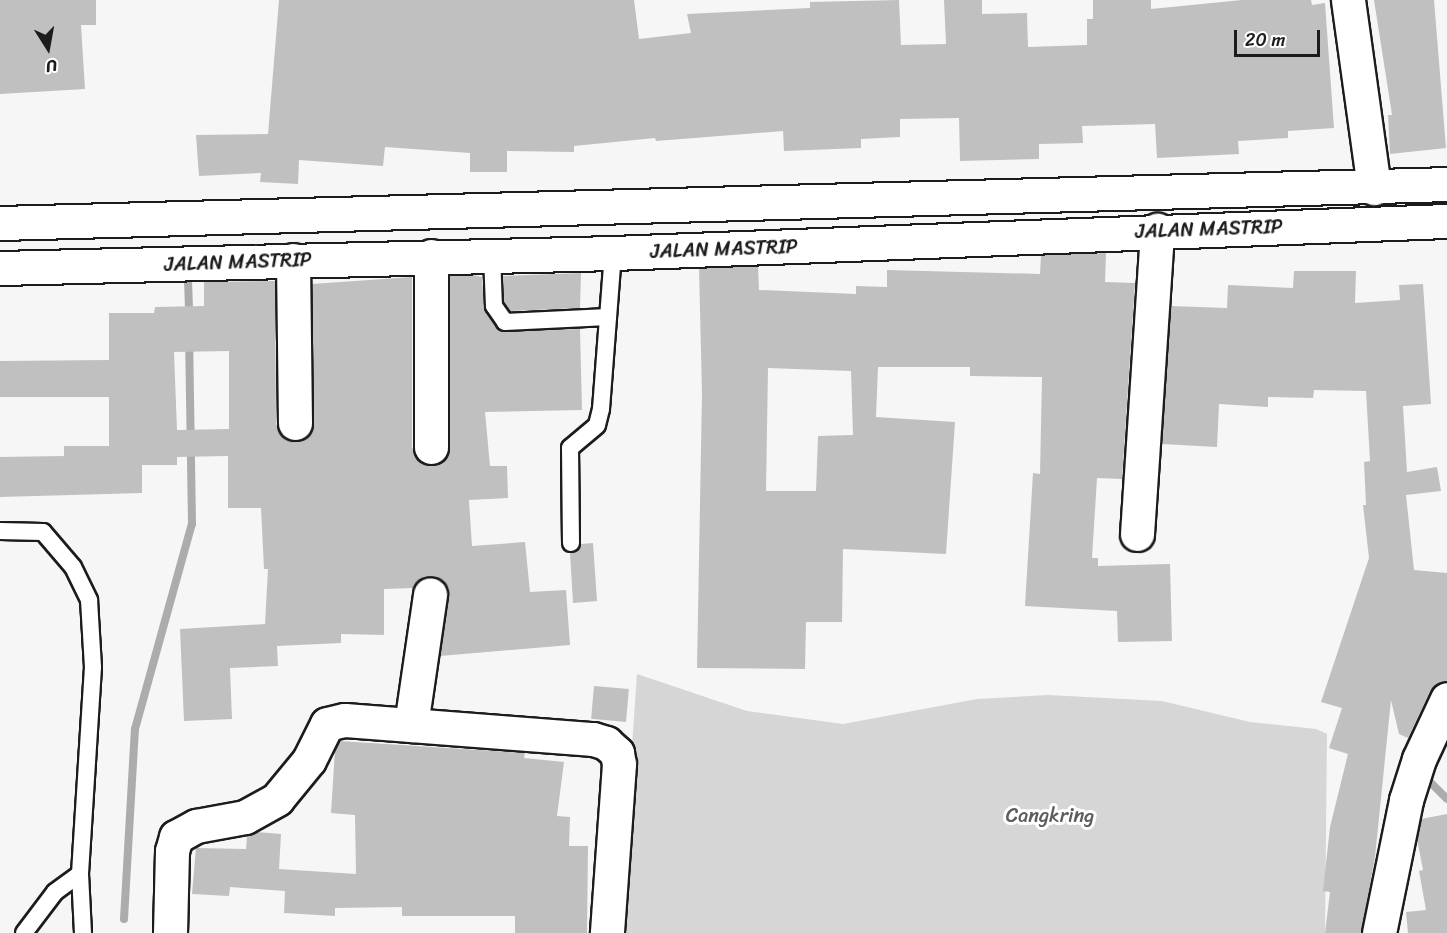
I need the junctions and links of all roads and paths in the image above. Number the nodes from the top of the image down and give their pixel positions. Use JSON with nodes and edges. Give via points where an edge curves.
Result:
{"nodes":[{"id":1,"x":1348,"y":0,"type":"edge"},
{"id":2,"x":1447,"y":184,"type":"edge"},
{"id":3,"x":1374,"y":188,"type":"junction"},
{"id":4,"x":983,"y":198,"type":"junction"},
{"id":5,"x":1447,"y":221,"type":"edge"},
{"id":6,"x":0,"y":223,"type":"edge"},
{"id":7,"x":1156,"y":230,"type":"junction"},
{"id":8,"x":986,"y":238,"type":"junction"},
{"id":9,"x":613,"y":253,"type":"junction"},
{"id":10,"x":492,"y":255,"type":"junction"},
{"id":11,"x":431,"y":256,"type":"junction"},
{"id":12,"x":293,"y":260,"type":"junction"},
{"id":13,"x":0,"y":268,"type":"edge"},
{"id":14,"x":608,"y":317,"type":"junction"},
{"id":15,"x":295,"y":423,"type":"dead end"},
{"id":16,"x":431,"y":447,"type":"dead end"},
{"id":17,"x":0,"y":531,"type":"edge"},
{"id":18,"x":1137,"y":534,"type":"dead end"},
{"id":19,"x":571,"y":543,"type":"dead end"},
{"id":20,"x":430,"y":594,"type":"dead end"},
{"id":21,"x":1447,"y":699,"type":"edge"},
{"id":22,"x":411,"y":725,"type":"junction"},
{"id":23,"x":1430,"y":757,"type":"edge"},
{"id":24,"x":80,"y":874,"type":"junction"},
{"id":25,"x":24,"y":933,"type":"edge"},
{"id":26,"x":83,"y":933,"type":"edge"},
{"id":27,"x":170,"y":933,"type":"edge"},
{"id":28,"x":607,"y":933,"type":"edge"},
{"id":29,"x":1379,"y":933,"type":"edge"}],
"edges":[{"from":1,"to":3,"type":"main road"},
{"from":2,"to":3,"type":"main road","name":"JALAN MASTRIP"},
{"from":3,"to":4,"type":"main road","name":"JALAN MASTRIP"},
{"from":4,"to":6,"type":"main road","name":"JALAN MASTRIP"},
{"from":4,"to":8,"type":"main road"},
{"from":5,"to":7,"type":"main road","name":"JALAN MASTRIP"},
{"from":7,"to":8,"type":"main road","name":"JALAN MASTRIP"},
{"from":7,"to":18,"type":"main road"},
{"from":8,"to":9,"type":"main road","name":"JALAN MASTRIP"},
{"from":9,"to":10,"type":"main road","name":"JALAN MASTRIP"},
{"from":9,"to":14,"type":"lane"},
{"from":10,"to":11,"type":"main road","name":"JALAN MASTRIP"},
{"from":10,"to":14,"type":"lane","via":[[494,306],[506,322]]},
{"from":11,"to":12,"type":"main road","name":"JALAN MASTRIP"},
{"from":11,"to":16,"type":"main road"},
{"from":12,"to":13,"type":"main road","name":"JALAN MASTRIP"},
{"from":12,"to":15,"type":"main road"},
{"from":14,"to":19,"type":"lane","via":[[597,425],[570,448]]},
{"from":17,"to":24,"type":"lane","via":[[43,532],[73,567],[89,600],[93,667]]},
{"from":20,"to":22,"type":"main road"},
{"from":21,"to":23,"type":"main road"},
{"from":22,"to":27,"type":"main road","via":[[345,720],[327,724],[309,760],[277,799],[245,816],[196,826],[176,837],[172,851]]},
{"from":22,"to":28,"type":"main road","via":[[593,739],[617,753]]},
{"from":23,"to":29,"type":"main road","via":[[1406,800]]},
{"from":24,"to":25,"type":"lane","via":[[55,892]]},
{"from":24,"to":26,"type":"lane"}]}
